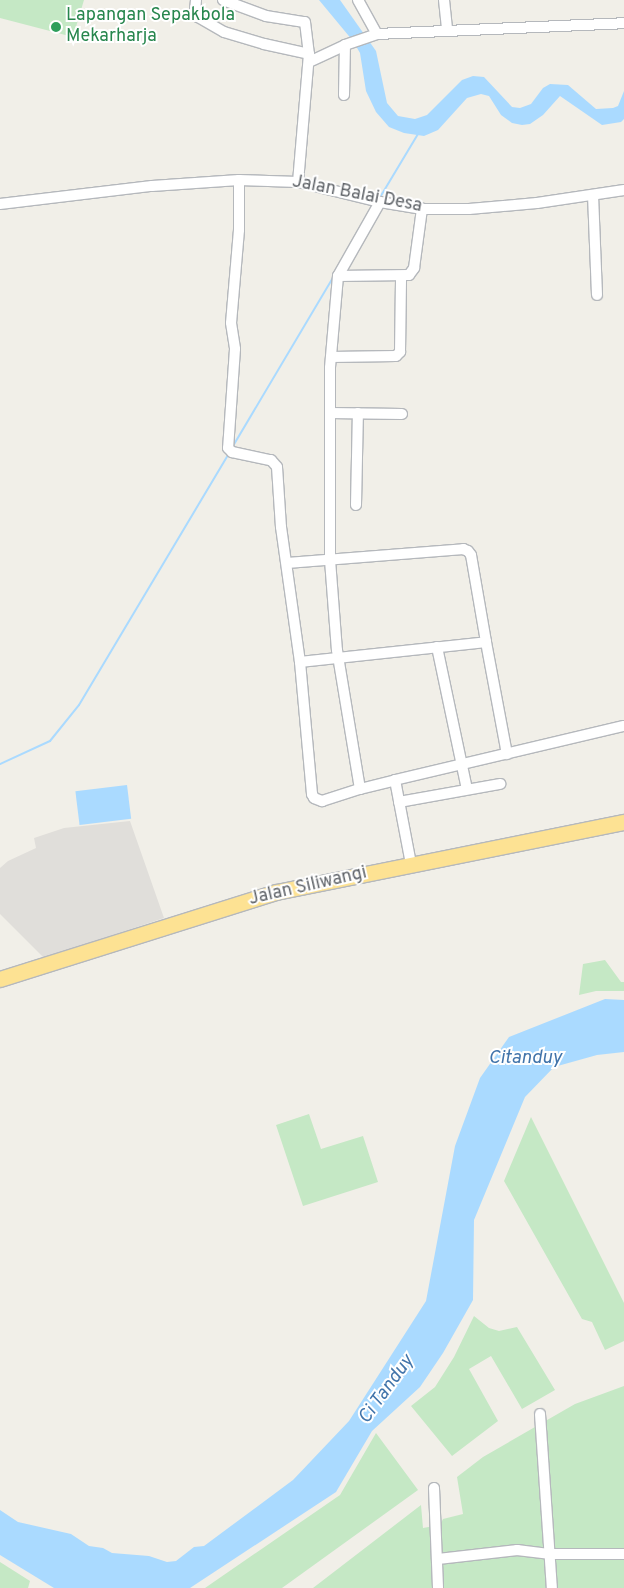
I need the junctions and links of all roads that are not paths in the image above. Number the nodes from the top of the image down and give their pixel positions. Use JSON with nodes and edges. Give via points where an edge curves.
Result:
{"nodes":[{"id":1,"x":196,"y":0,"type":"edge"},
{"id":2,"x":223,"y":0,"type":"edge"},
{"id":3,"x":358,"y":0,"type":"edge"},
{"id":4,"x":444,"y":0,"type":"edge"},
{"id":5,"x":624,"y":23,"type":"edge"},
{"id":6,"x":447,"y":30,"type":"junction"},
{"id":7,"x":374,"y":35,"type":"junction"},
{"id":8,"x":348,"y":44,"type":"junction"},
{"id":9,"x":309,"y":58,"type":"junction"},
{"id":10,"x":344,"y":94,"type":"dead end"},
{"id":11,"x":239,"y":180,"type":"junction"},
{"id":12,"x":298,"y":182,"type":"junction"},
{"id":13,"x":624,"y":190,"type":"edge"},
{"id":14,"x":593,"y":195,"type":"junction"},
{"id":15,"x":376,"y":201,"type":"junction"},
{"id":16,"x":0,"y":204,"type":"edge"},
{"id":17,"x":422,"y":209,"type":"junction"},
{"id":18,"x":338,"y":276,"type":"junction"},
{"id":19,"x":400,"y":276,"type":"junction"},
{"id":20,"x":596,"y":295,"type":"dead end"},
{"id":21,"x":331,"y":357,"type":"junction"},
{"id":22,"x":330,"y":412,"type":"junction"},
{"id":23,"x":358,"y":412,"type":"junction"},
{"id":24,"x":402,"y":414,"type":"dead end"},
{"id":25,"x":356,"y":505,"type":"dead end"},
{"id":26,"x":330,"y":560,"type":"junction"},
{"id":27,"x":287,"y":563,"type":"junction"},
{"id":28,"x":486,"y":642,"type":"junction"},
{"id":29,"x":437,"y":647,"type":"junction"},
{"id":30,"x":338,"y":656,"type":"junction"},
{"id":31,"x":300,"y":662,"type":"junction"},
{"id":32,"x":624,"y":726,"type":"edge"},
{"id":33,"x":507,"y":754,"type":"junction"},
{"id":34,"x":460,"y":764,"type":"junction"},
{"id":35,"x":395,"y":780,"type":"junction"},
{"id":36,"x":500,"y":784,"type":"dead end"},
{"id":37,"x":360,"y":789,"type":"junction"},
{"id":38,"x":467,"y":789,"type":"junction"},
{"id":39,"x":399,"y":802,"type":"junction"},
{"id":40,"x":624,"y":822,"type":"edge"},
{"id":41,"x":411,"y":864,"type":"junction"},
{"id":42,"x":0,"y":979,"type":"edge"},
{"id":43,"x":540,"y":1414,"type":"dead end"},
{"id":44,"x":434,"y":1488,"type":"dead end"},
{"id":45,"x":551,"y":1554,"type":"junction"},
{"id":46,"x":624,"y":1554,"type":"edge"},
{"id":47,"x":438,"y":1559,"type":"junction"},
{"id":48,"x":438,"y":1588,"type":"edge"},
{"id":49,"x":552,"y":1588,"type":"edge"}],
"edges":[{"from":1,"to":9,"type":"street","via":[[198,17],[224,32]]},
{"from":2,"to":9,"type":"street","via":[[266,16],[305,22]]},
{"from":3,"to":7,"type":"street"},
{"from":4,"to":6,"type":"street"},
{"from":5,"to":6,"type":"street"},
{"from":6,"to":7,"type":"street"},
{"from":7,"to":8,"type":"street"},
{"from":8,"to":9,"type":"street"},
{"from":8,"to":10,"type":"street"},
{"from":9,"to":12,"type":"street"},
{"from":11,"to":12,"type":"street","name":"Jalan Balai Desa"},
{"from":11,"to":16,"type":"street","name":"Jalan Balai Desa","via":[[152,186]]},
{"from":11,"to":27,"type":"street","via":[[239,230],[231,323],[235,358],[230,450],[276,463]]},
{"from":12,"to":15,"type":"street","name":"Jalan Balai Desa"},
{"from":13,"to":14,"type":"street","name":"Jalan Balai Desa"},
{"from":14,"to":17,"type":"street","name":"Jalan Balai Desa","via":[[469,209]]},
{"from":14,"to":20,"type":"street"},
{"from":15,"to":17,"type":"street","name":"Jalan Balai Desa"},
{"from":15,"to":18,"type":"street"},
{"from":17,"to":19,"type":"street","via":[[414,268],[409,275]]},
{"from":18,"to":19,"type":"street"},
{"from":18,"to":21,"type":"street"},
{"from":19,"to":21,"type":"street","via":[[400,352],[396,356]]},
{"from":21,"to":22,"type":"street"},
{"from":22,"to":23,"type":"street"},
{"from":22,"to":26,"type":"street"},
{"from":23,"to":24,"type":"street"},
{"from":23,"to":25,"type":"street"},
{"from":26,"to":27,"type":"street"},
{"from":26,"to":28,"type":"street","via":[[468,551],[472,555]]},
{"from":26,"to":30,"type":"street"},
{"from":27,"to":31,"type":"street"},
{"from":28,"to":29,"type":"street"},
{"from":28,"to":33,"type":"street"},
{"from":29,"to":30,"type":"street"},
{"from":29,"to":34,"type":"street"},
{"from":30,"to":31,"type":"street"},
{"from":30,"to":37,"type":"street"},
{"from":31,"to":37,"type":"street","via":[[314,798],[322,801]]},
{"from":32,"to":33,"type":"street"},
{"from":33,"to":34,"type":"street"},
{"from":34,"to":35,"type":"street"},
{"from":34,"to":38,"type":"street"},
{"from":35,"to":37,"type":"street"},
{"from":35,"to":39,"type":"street"},
{"from":36,"to":38,"type":"street"},
{"from":38,"to":39,"type":"street"},
{"from":39,"to":41,"type":"street"},
{"from":40,"to":41,"type":"highway","name":"Jalan Siliwangi"},
{"from":41,"to":42,"type":"highway","name":"Jalan Siliwangi","via":[[268,894]]},
{"from":43,"to":45,"type":"street"},
{"from":44,"to":47,"type":"street"},
{"from":45,"to":46,"type":"street"},
{"from":45,"to":47,"type":"street","via":[[517,1550]]},
{"from":45,"to":49,"type":"street"},
{"from":47,"to":48,"type":"street"}]}
